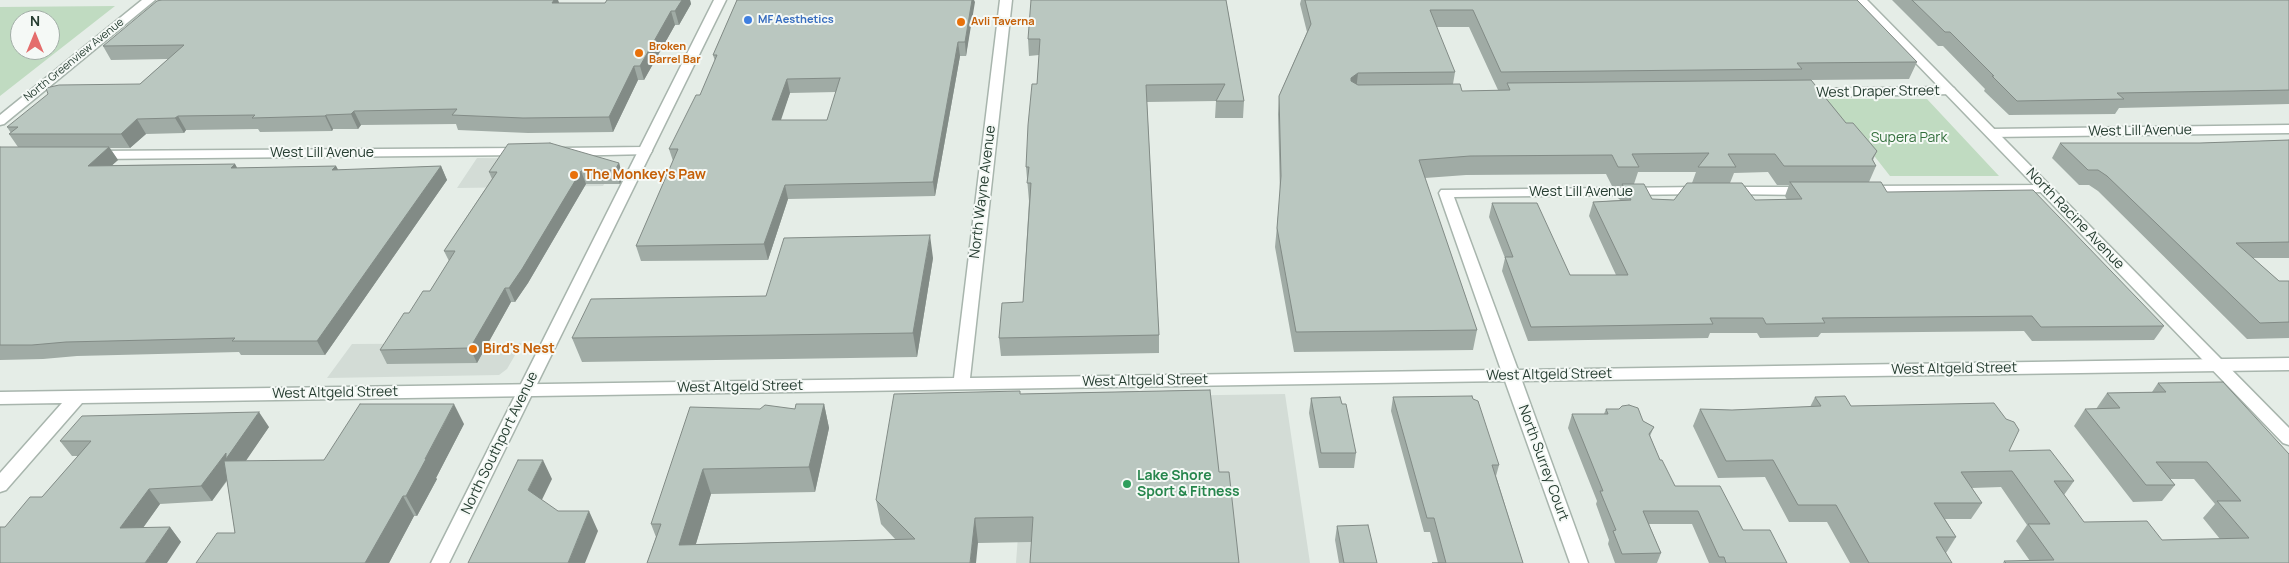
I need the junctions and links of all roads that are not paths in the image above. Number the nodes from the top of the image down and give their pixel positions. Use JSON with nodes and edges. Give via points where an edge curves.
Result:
{"nodes":[{"id":1,"x":149,"y":0,"type":"edge"},
{"id":2,"x":720,"y":0,"type":"edge"},
{"id":3,"x":1006,"y":0,"type":"edge"},
{"id":4,"x":1861,"y":0,"type":"edge"},
{"id":5,"x":1950,"y":91,"type":"junction"},
{"id":6,"x":1785,"y":93,"type":"edge"},
{"id":7,"x":0,"y":121,"type":"edge"},
{"id":8,"x":2289,"y":129,"type":"edge"},
{"id":9,"x":1991,"y":133,"type":"junction"},
{"id":10,"x":645,"y":151,"type":"junction"},
{"id":11,"x":76,"y":155,"type":"edge"},
{"id":12,"x":2045,"y":189,"type":"junction"},
{"id":13,"x":1820,"y":190,"type":"edge"},
{"id":14,"x":1849,"y":190,"type":"edge"},
{"id":15,"x":1446,"y":193,"type":"joint"},
{"id":16,"x":2289,"y":364,"type":"edge"},
{"id":17,"x":2217,"y":365,"type":"junction"},
{"id":18,"x":1512,"y":375,"type":"junction"},
{"id":19,"x":961,"y":384,"type":"junction"},
{"id":20,"x":526,"y":390,"type":"junction"},
{"id":21,"x":76,"y":397,"type":"junction"},
{"id":22,"x":0,"y":398,"type":"edge"},
{"id":23,"x":2289,"y":439,"type":"edge"},
{"id":24,"x":0,"y":485,"type":"edge"},
{"id":25,"x":440,"y":563,"type":"edge"},
{"id":26,"x":1579,"y":563,"type":"edge"}],
"edges":[{"from":1,"to":7,"type":"street","name":"North Greenview Avenue"},
{"from":2,"to":10,"type":"street","name":"North Southport Avenue"},
{"from":3,"to":19,"type":"street","name":"North Wayne Avenue"},
{"from":4,"to":5,"type":"street","name":"North Racine Avenue"},
{"from":5,"to":6,"type":"street","name":"West Draper Street"},
{"from":5,"to":9,"type":"street","name":"North Racine Avenue"},
{"from":8,"to":9,"type":"street","name":"West Lill Avenue"},
{"from":9,"to":12,"type":"street","name":"North Racine Avenue"},
{"from":10,"to":11,"type":"street","name":"West Lill Avenue"},
{"from":10,"to":20,"type":"street","name":"North Southport Avenue"},
{"from":12,"to":14,"type":"street"},
{"from":12,"to":17,"type":"street","name":"North Racine Avenue"},
{"from":13,"to":15,"type":"street","name":"West Lill Avenue"},
{"from":15,"to":18,"type":"street","name":"North Surrey Court"},
{"from":16,"to":17,"type":"street","name":"West Altgeld Street"},
{"from":17,"to":18,"type":"street","name":"West Altgeld Street"},
{"from":17,"to":23,"type":"street","name":"North Racine Avenue"},
{"from":18,"to":19,"type":"street","name":"West Altgeld Street"},
{"from":18,"to":26,"type":"street","name":"North Surrey Court"},
{"from":19,"to":20,"type":"street","name":"West Altgeld Street"},
{"from":20,"to":21,"type":"street","name":"West Altgeld Street"},
{"from":20,"to":25,"type":"street","name":"North Southport Avenue"},
{"from":21,"to":22,"type":"street","name":"West Altgeld Street"},
{"from":21,"to":24,"type":"street"}]}
